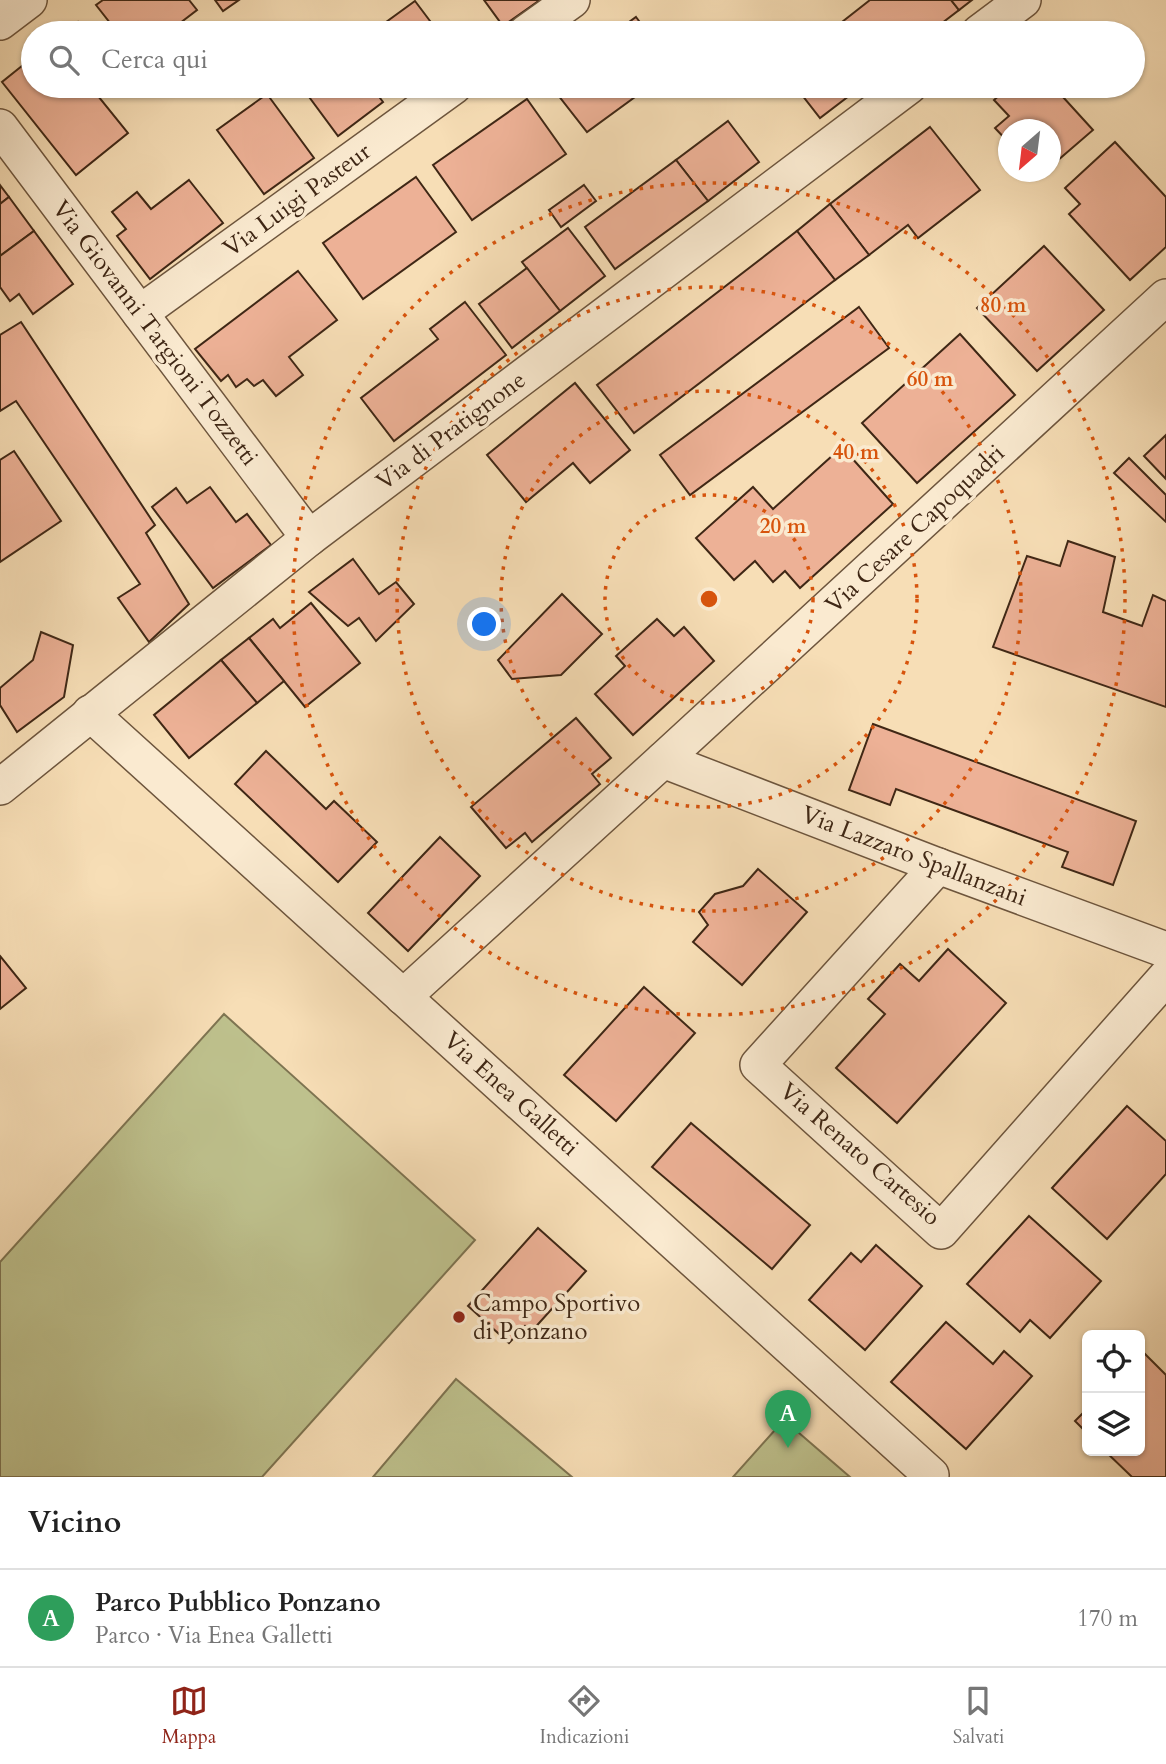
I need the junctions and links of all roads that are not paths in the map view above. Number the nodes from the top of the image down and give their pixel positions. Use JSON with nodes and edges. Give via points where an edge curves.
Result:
{"nodes":[{"id":1,"x":29,"y":0,"type":"edge"},
{"id":2,"x":572,"y":0,"type":"edge"},
{"id":3,"x":1023,"y":0,"type":"edge"},
{"id":4,"x":543,"y":21,"type":"edge"},
{"id":5,"x":995,"y":21,"type":"edge"},
{"id":6,"x":0,"y":22,"type":"edge"},
{"id":7,"x":437,"y":98,"type":"edge"},
{"id":8,"x":893,"y":98,"type":"edge"},
{"id":9,"x":0,"y":127,"type":"edge"},
{"id":10,"x":1165,"y":300,"type":"edge"},
{"id":11,"x":140,"y":313,"type":"junction"},
{"id":12,"x":309,"y":538,"type":"junction"},
{"id":13,"x":90,"y":713,"type":"junction"},
{"id":14,"x":663,"y":760,"type":"junction"},
{"id":15,"x":0,"y":787,"type":"edge"},
{"id":16,"x":938,"y":866,"type":"junction"},
{"id":17,"x":1166,"y":950,"type":"edge"},
{"id":18,"x":1166,"y":977,"type":"edge"},
{"id":19,"x":403,"y":997,"type":"junction"},
{"id":20,"x":931,"y":1475,"type":"dead end"}],
"edges":[{"from":1,"to":6,"type":"street"},
{"from":2,"to":4,"type":"street"},
{"from":3,"to":5,"type":"street"},
{"from":7,"to":11,"type":"street","name":"Via Luigi Pasteur"},
{"from":8,"to":12,"type":"street","name":"Via di Pratignone"},
{"from":9,"to":11,"type":"street","name":"Via Giovanni Targioni Tozzetti"},
{"from":10,"to":14,"type":"street","name":"Via Cesare Capoquadri"},
{"from":11,"to":12,"type":"street","name":"Via Giovanni Targioni Tozzetti"},
{"from":12,"to":13,"type":"street","name":"Via di Pratignone"},
{"from":13,"to":15,"type":"street","name":"Via di Pratignone"},
{"from":13,"to":19,"type":"street","name":"Via Enea Galletti"},
{"from":14,"to":16,"type":"street","name":"Via Lazzaro Spallanzani"},
{"from":14,"to":19,"type":"street","name":"Via Cesare Capoquadri"},
{"from":16,"to":17,"type":"street","name":"Via Lazzaro Spallanzani"},
{"from":16,"to":18,"type":"street","name":"Via Renato Cartesio","via":[[758,1065],[942,1231]]},
{"from":19,"to":20,"type":"street","name":"Via Enea Galletti"}]}
